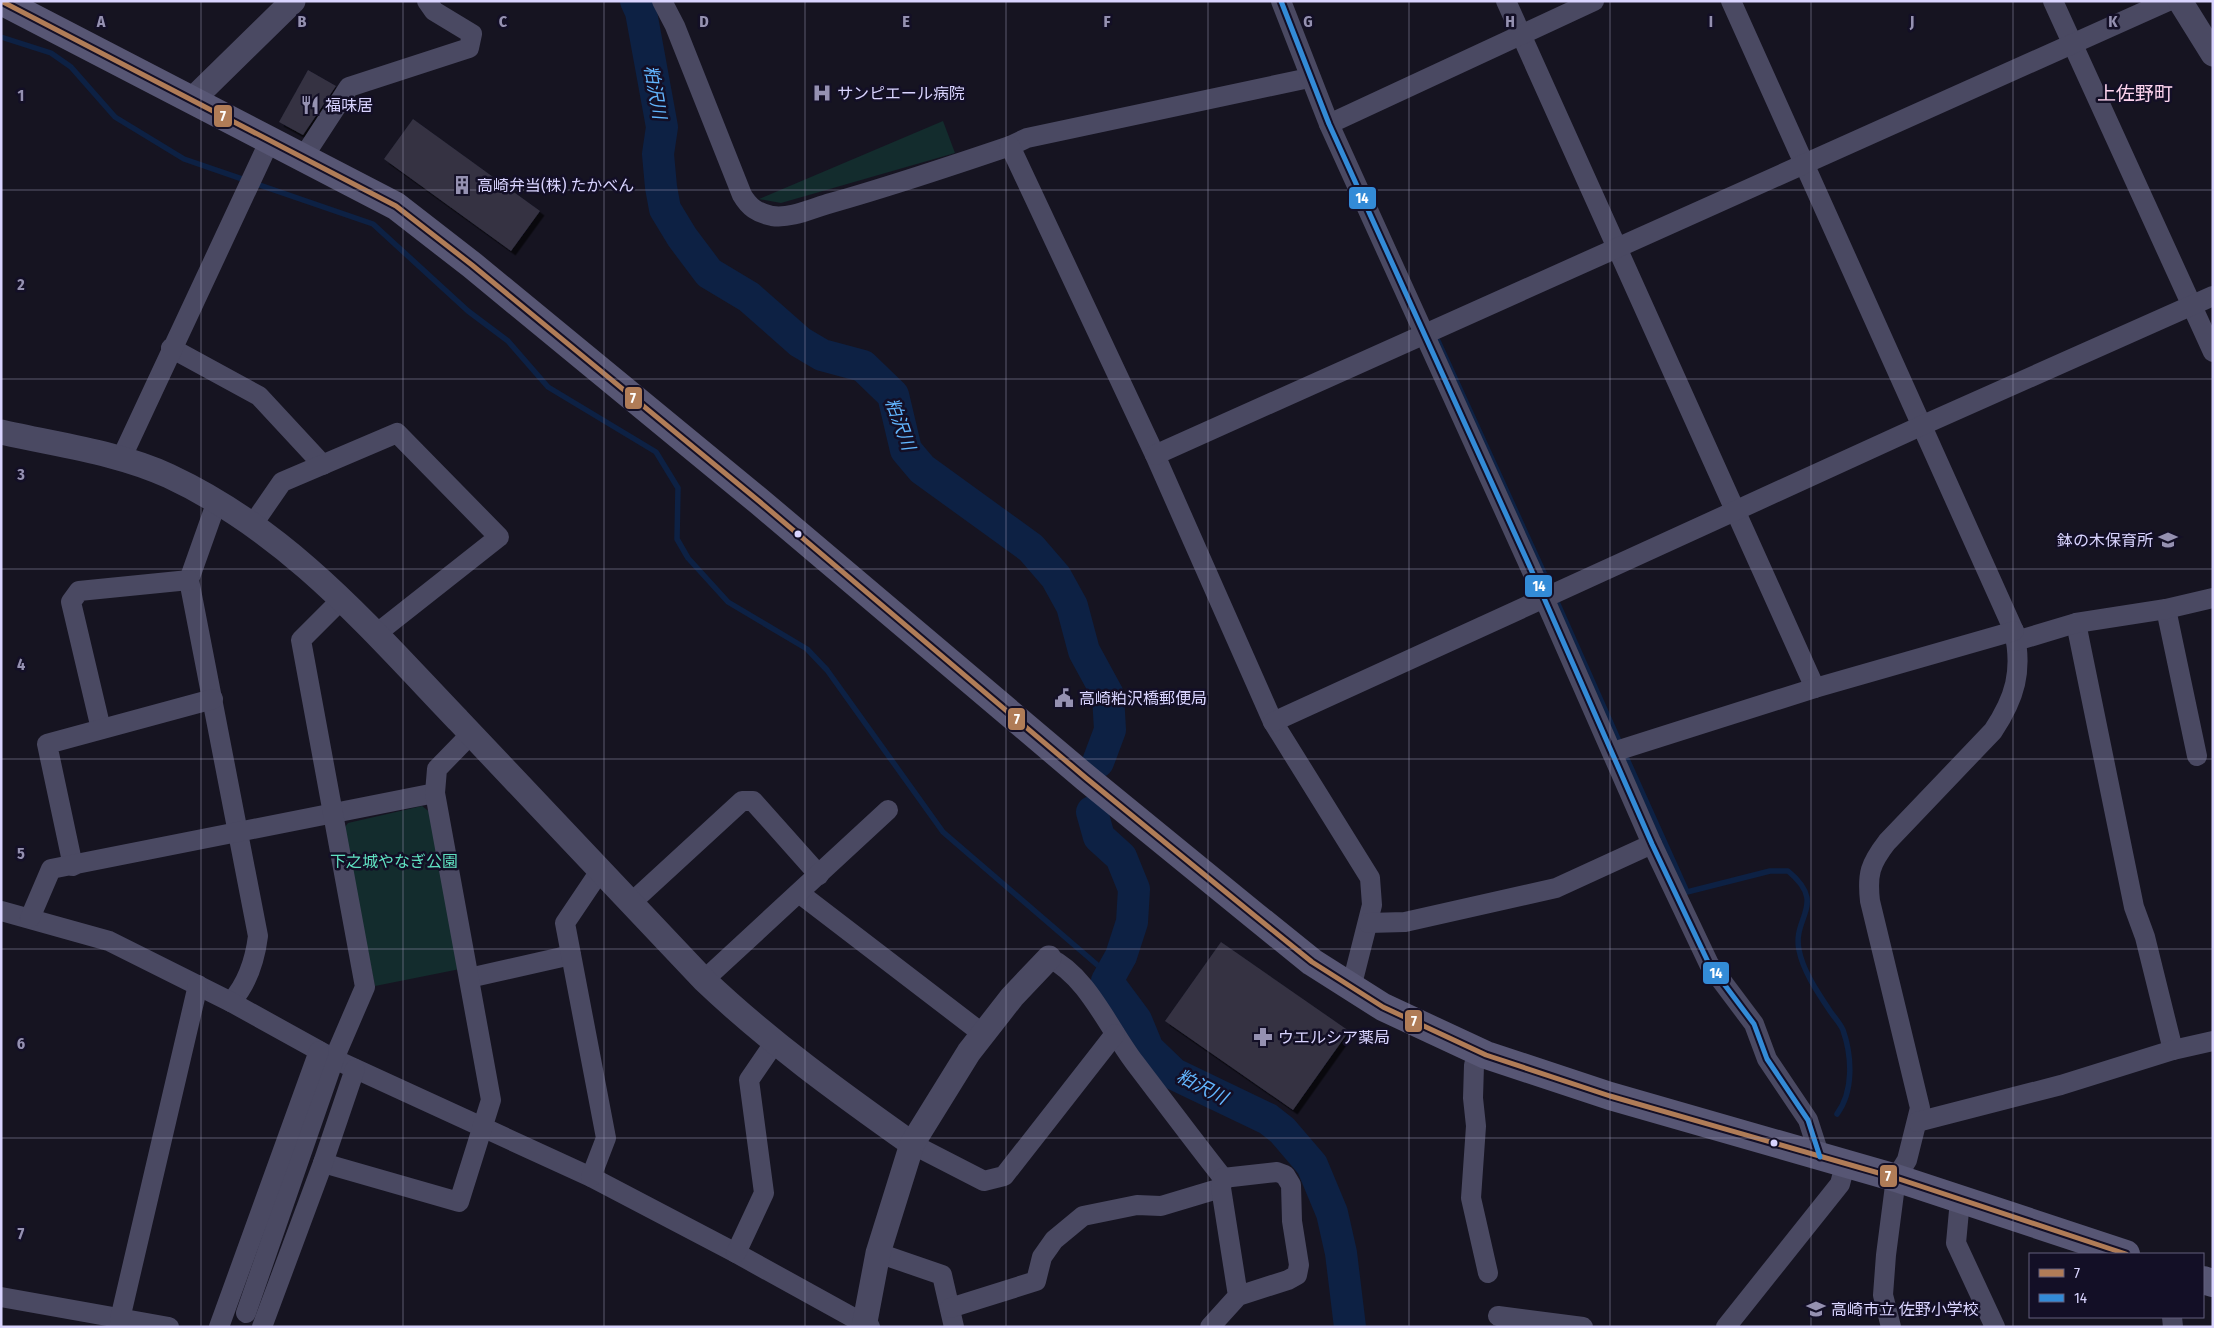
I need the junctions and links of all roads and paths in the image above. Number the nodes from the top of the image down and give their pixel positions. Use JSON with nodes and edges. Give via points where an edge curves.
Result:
{"nodes":[{"id":1,"x":1,"y":1,"type":"edge"},
{"id":2,"x":293,"y":1,"type":"edge"},
{"id":3,"x":427,"y":1,"type":"edge"},
{"id":4,"x":662,"y":1,"type":"edge"},
{"id":5,"x":1281,"y":1,"type":"edge"},
{"id":6,"x":1506,"y":1,"type":"edge"},
{"id":7,"x":1594,"y":1,"type":"edge"},
{"id":8,"x":1731,"y":1,"type":"edge"},
{"id":9,"x":2053,"y":1,"type":"edge"},
{"id":10,"x":2168,"y":1,"type":"edge"},
{"id":11,"x":2180,"y":1,"type":"edge"},
{"id":12,"x":1520,"y":34,"type":"junction"},
{"id":13,"x":2072,"y":44,"type":"junction"},
{"id":14,"x":2213,"y":54,"type":"edge"},
{"id":15,"x":1309,"y":78,"type":"junction"},
{"id":16,"x":193,"y":99,"type":"junction"},
{"id":17,"x":1329,"y":124,"type":"junction"},
{"id":18,"x":270,"y":140,"type":"junction"},
{"id":19,"x":1010,"y":146,"type":"junction"},
{"id":20,"x":304,"y":156,"type":"junction"},
{"id":21,"x":1805,"y":164,"type":"junction"},
{"id":22,"x":1618,"y":248,"type":"junction"},
{"id":23,"x":2213,"y":296,"type":"edge"},
{"id":24,"x":2192,"y":306,"type":"junction"},
{"id":25,"x":1426,"y":334,"type":"junction"},
{"id":26,"x":171,"y":348,"type":"junction"},
{"id":27,"x":2213,"y":352,"type":"edge"},
{"id":28,"x":1923,"y":425,"type":"junction"},
{"id":29,"x":1,"y":432,"type":"edge"},
{"id":30,"x":1155,"y":455,"type":"junction"},
{"id":31,"x":121,"y":459,"type":"junction"},
{"id":32,"x":324,"y":465,"type":"junction"},
{"id":33,"x":217,"y":501,"type":"junction"},
{"id":34,"x":1736,"y":511,"type":"junction"},
{"id":35,"x":253,"y":524,"type":"junction"},
{"id":36,"x":189,"y":580,"type":"junction"},
{"id":37,"x":1544,"y":598,"type":"junction"},
{"id":38,"x":2213,"y":598,"type":"edge"},
{"id":39,"x":342,"y":599,"type":"junction"},
{"id":40,"x":2166,"y":609,"type":"junction"},
{"id":41,"x":2076,"y":623,"type":"junction"},
{"id":42,"x":376,"y":634,"type":"junction"},
{"id":43,"x":2015,"y":636,"type":"junction"},
{"id":44,"x":1815,"y":688,"type":"junction"},
{"id":45,"x":213,"y":699,"type":"junction"},
{"id":46,"x":1273,"y":722,"type":"junction"},
{"id":47,"x":100,"y":729,"type":"junction"},
{"id":48,"x":471,"y":734,"type":"junction"},
{"id":49,"x":1614,"y":752,"type":"junction"},
{"id":50,"x":2197,"y":756,"type":"dead end"},
{"id":51,"x":435,"y":793,"type":"junction"},
{"id":52,"x":888,"y":810,"type":"dead end"},
{"id":53,"x":333,"y":814,"type":"junction"},
{"id":54,"x":239,"y":832,"type":"junction"},
{"id":55,"x":1652,"y":844,"type":"junction"},
{"id":56,"x":73,"y":866,"type":"junction"},
{"id":57,"x":600,"y":871,"type":"junction"},
{"id":58,"x":819,"y":874,"type":"junction"},
{"id":59,"x":799,"y":893,"type":"junction"},
{"id":60,"x":631,"y":903,"type":"junction"},
{"id":61,"x":1,"y":911,"type":"edge"},
{"id":62,"x":30,"y":918,"type":"junction"},
{"id":63,"x":1368,"y":923,"type":"junction"},
{"id":64,"x":571,"y":954,"type":"junction"},
{"id":65,"x":1049,"y":958,"type":"joint"},
{"id":66,"x":468,"y":978,"type":"junction"},
{"id":67,"x":704,"y":980,"type":"junction"},
{"id":68,"x":198,"y":986,"type":"junction"},
{"id":69,"x":1351,"y":988,"type":"junction"},
{"id":70,"x":231,"y":1002,"type":"junction"},
{"id":71,"x":983,"y":1034,"type":"junction"},
{"id":72,"x":1115,"y":1034,"type":"junction"},
{"id":73,"x":2213,"y":1041,"type":"edge"},
{"id":74,"x":775,"y":1042,"type":"junction"},
{"id":75,"x":2174,"y":1050,"type":"junction"},
{"id":76,"x":1480,"y":1053,"type":"junction"},
{"id":77,"x":326,"y":1055,"type":"junction"},
{"id":78,"x":355,"y":1069,"type":"junction"},
{"id":79,"x":1917,"y":1122,"type":"junction"},
{"id":80,"x":482,"y":1129,"type":"junction"},
{"id":81,"x":912,"y":1144,"type":"junction"},
{"id":82,"x":1833,"y":1161,"type":"junction"},
{"id":83,"x":324,"y":1163,"type":"junction"},
{"id":84,"x":591,"y":1177,"type":"junction"},
{"id":85,"x":1896,"y":1178,"type":"junction"},
{"id":86,"x":1222,"y":1183,"type":"junction"},
{"id":87,"x":1960,"y":1200,"type":"junction"},
{"id":88,"x":736,"y":1253,"type":"junction"},
{"id":89,"x":878,"y":1253,"type":"junction"},
{"id":90,"x":2123,"y":1253,"type":"edge"},
{"id":91,"x":1488,"y":1272,"type":"dead end"},
{"id":92,"x":1238,"y":1296,"type":"junction"},
{"id":93,"x":1,"y":1297,"type":"edge"},
{"id":94,"x":246,"y":1313,"type":"dead end"},
{"id":95,"x":1498,"y":1316,"type":"dead end"},
{"id":96,"x":952,"y":1318,"type":"edge"},
{"id":97,"x":120,"y":1319,"type":"junction"},
{"id":98,"x":866,"y":1326,"type":"edge"},
{"id":99,"x":169,"y":1327,"type":"edge"},
{"id":100,"x":219,"y":1327,"type":"edge"},
{"id":101,"x":262,"y":1327,"type":"edge"},
{"id":102,"x":1210,"y":1327,"type":"edge"},
{"id":103,"x":1583,"y":1327,"type":"edge"},
{"id":104,"x":1726,"y":1327,"type":"edge"},
{"id":105,"x":1891,"y":1327,"type":"edge"},
{"id":106,"x":1995,"y":1327,"type":"edge"}],
"edges":[{"from":1,"to":16,"type":"main road"},
{"from":2,"to":16,"type":"street"},
{"from":3,"to":20,"type":"street","via":[[434,11],[472,34],[470,48],[350,87]]},
{"from":4,"to":19,"type":"street","via":[[742,195],[758,212],[773,216],[790,215],[880,190]]},
{"from":5,"to":15,"type":"street"},
{"from":6,"to":12,"type":"street"},
{"from":7,"to":12,"type":"street"},
{"from":8,"to":21,"type":"street"},
{"from":9,"to":13,"type":"street"},
{"from":10,"to":13,"type":"street"},
{"from":11,"to":14,"type":"street"},
{"from":12,"to":17,"type":"street"},
{"from":12,"to":22,"type":"street"},
{"from":13,"to":21,"type":"street"},
{"from":13,"to":24,"type":"street"},
{"from":15,"to":17,"type":"street"},
{"from":15,"to":19,"type":"street","via":[[1027,138]]},
{"from":16,"to":18,"type":"main road"},
{"from":17,"to":25,"type":"street"},
{"from":18,"to":20,"type":"main road"},
{"from":18,"to":26,"type":"street"},
{"from":19,"to":30,"type":"street"},
{"from":20,"to":69,"type":"main road","via":[[396,206],[472,265],[760,502],[1086,778],[1312,962]]},
{"from":21,"to":22,"type":"street"},
{"from":21,"to":28,"type":"street"},
{"from":22,"to":25,"type":"street"},
{"from":22,"to":34,"type":"street"},
{"from":23,"to":24,"type":"street"},
{"from":24,"to":27,"type":"street"},
{"from":24,"to":28,"type":"street"},
{"from":25,"to":30,"type":"street"},
{"from":25,"to":37,"type":"street"},
{"from":26,"to":31,"type":"street"},
{"from":26,"to":32,"type":"street","via":[[259,396]]},
{"from":28,"to":34,"type":"street"},
{"from":28,"to":43,"type":"street"},
{"from":29,"to":31,"type":"street"},
{"from":30,"to":46,"type":"street"},
{"from":31,"to":33,"type":"street","via":[[168,476]]},
{"from":32,"to":35,"type":"street","via":[[282,482]]},
{"from":32,"to":42,"type":"street","via":[[397,432],[499,537]]},
{"from":33,"to":35,"type":"street"},
{"from":33,"to":36,"type":"street"},
{"from":34,"to":37,"type":"street"},
{"from":34,"to":44,"type":"street"},
{"from":35,"to":39,"type":"street","via":[[300,560]]},
{"from":36,"to":45,"type":"street"},
{"from":36,"to":47,"type":"street","via":[[79,591],[71,602]]},
{"from":37,"to":46,"type":"street"},
{"from":37,"to":49,"type":"street"},
{"from":38,"to":40,"type":"street"},
{"from":39,"to":42,"type":"street"},
{"from":39,"to":53,"type":"street","via":[[301,640]]},
{"from":40,"to":41,"type":"street"},
{"from":40,"to":50,"type":"street"},
{"from":41,"to":43,"type":"street"},
{"from":41,"to":75,"type":"street","via":[[2134,908],[2145,937]]},
{"from":42,"to":48,"type":"street"},
{"from":43,"to":44,"type":"street"},
{"from":43,"to":79,"type":"street","via":[[2016,685],[2007,710],[1993,731],[1887,842],[1874,859],[1867,878],[1920,1108]]},
{"from":44,"to":49,"type":"street"},
{"from":45,"to":47,"type":"street"},
{"from":45,"to":54,"type":"street"},
{"from":46,"to":63,"type":"street","via":[[1370,878],[1372,905]]},
{"from":47,"to":56,"type":"street","via":[[47,744]]},
{"from":48,"to":51,"type":"street","via":[[437,769]]},
{"from":48,"to":57,"type":"street"},
{"from":49,"to":55,"type":"street"},
{"from":51,"to":53,"type":"street"},
{"from":51,"to":66,"type":"street"},
{"from":52,"to":58,"type":"street"},
{"from":53,"to":54,"type":"street"},
{"from":53,"to":77,"type":"street","via":[[365,988]]},
{"from":54,"to":56,"type":"street"},
{"from":54,"to":70,"type":"street","via":[[258,936],[256,952],[241,991]]},
{"from":55,"to":63,"type":"street","via":[[1556,888],[1405,922]]},
{"from":55,"to":82,"type":"street","via":[[1709,964],[1754,1024],[1767,1059]]},
{"from":56,"to":62,"type":"street","via":[[51,869]]},
{"from":57,"to":60,"type":"street"},
{"from":57,"to":64,"type":"street","via":[[565,923]]},
{"from":58,"to":59,"type":"street"},
{"from":58,"to":60,"type":"street","via":[[753,801],[742,801]]},
{"from":59,"to":67,"type":"street"},
{"from":59,"to":71,"type":"street"},
{"from":60,"to":67,"type":"street"},
{"from":61,"to":62,"type":"street"},
{"from":62,"to":68,"type":"street","via":[[109,941]]},
{"from":63,"to":69,"type":"street"},
{"from":64,"to":66,"type":"street"},
{"from":64,"to":84,"type":"street","via":[[606,1138]]},
{"from":65,"to":71,"type":"street"},
{"from":65,"to":72,"type":"street","via":[[1075,976]]},
{"from":66,"to":80,"type":"street","via":[[490,1100]]},
{"from":67,"to":74,"type":"street"},
{"from":68,"to":70,"type":"street"},
{"from":68,"to":97,"type":"street"},
{"from":69,"to":76,"type":"main road","via":[[1418,1025]]},
{"from":70,"to":77,"type":"street"},
{"from":71,"to":81,"type":"street"},
{"from":72,"to":81,"type":"street","via":[[1004,1176],[984,1181]]},
{"from":72,"to":86,"type":"street"},
{"from":73,"to":75,"type":"street"},
{"from":74,"to":81,"type":"street"},
{"from":74,"to":88,"type":"street","via":[[749,1080],[764,1193]]},
{"from":75,"to":79,"type":"street","via":[[2061,1085]]},
{"from":76,"to":82,"type":"main road","via":[[1610,1096]]},
{"from":76,"to":91,"type":"street","via":[[1474,1065],[1472,1098],[1476,1126],[1471,1198]]},
{"from":77,"to":78,"type":"street"},
{"from":77,"to":94,"type":"street"},
{"from":77,"to":100,"type":"street"},
{"from":78,"to":80,"type":"street"},
{"from":78,"to":83,"type":"street"},
{"from":79,"to":85,"type":"street","via":[[1907,1160]]},
{"from":80,"to":83,"type":"street","via":[[459,1202]]},
{"from":80,"to":84,"type":"street"},
{"from":81,"to":89,"type":"street"},
{"from":82,"to":85,"type":"main road"},
{"from":82,"to":104,"type":"street","via":[[1840,1184]]},
{"from":83,"to":101,"type":"street"},
{"from":84,"to":88,"type":"street"},
{"from":85,"to":87,"type":"main road"},
{"from":85,"to":105,"type":"street","via":[[1882,1295]]},
{"from":86,"to":92,"type":"street"},
{"from":86,"to":92,"type":"street","via":[[1276,1172],[1285,1174],[1291,1184],[1292,1221],[1299,1265],[1297,1275]]},
{"from":86,"to":96,"type":"street","via":[[1161,1206],[1137,1205],[1083,1216],[1054,1240],[1042,1256],[1036,1281]]},
{"from":87,"to":90,"type":"main road"},
{"from":87,"to":106,"type":"street","via":[[1956,1243]]},
{"from":88,"to":98,"type":"street"},
{"from":89,"to":96,"type":"street","via":[[942,1275]]},
{"from":89,"to":98,"type":"street"},
{"from":92,"to":102,"type":"street"},
{"from":93,"to":97,"type":"street"},
{"from":95,"to":103,"type":"street"},
{"from":97,"to":99,"type":"street"}]}
